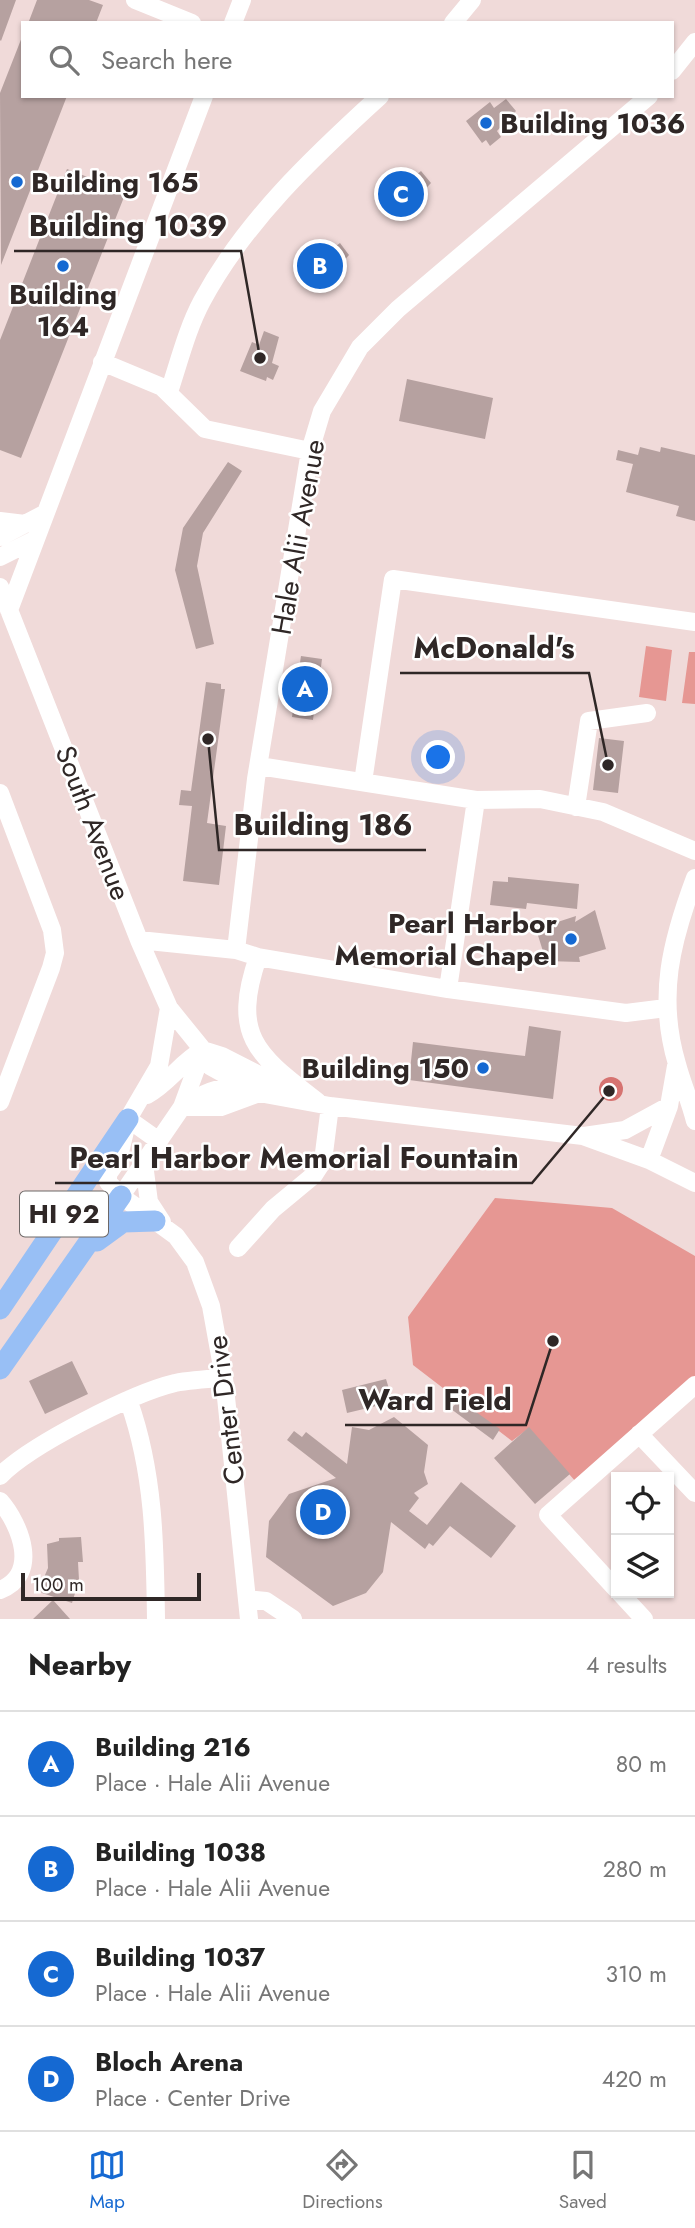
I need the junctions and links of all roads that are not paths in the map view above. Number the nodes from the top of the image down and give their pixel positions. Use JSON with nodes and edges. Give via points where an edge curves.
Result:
{"nodes":[{"id":1,"x":135,"y":0,"type":"edge"},
{"id":2,"x":242,"y":0,"type":"edge"},
{"id":3,"x":472,"y":0,"type":"edge"},
{"id":4,"x":187,"y":21,"type":"edge"},
{"id":5,"x":234,"y":21,"type":"edge"},
{"id":6,"x":455,"y":21,"type":"edge"},
{"id":7,"x":695,"y":43,"type":"edge"},
{"id":8,"x":674,"y":69,"type":"edge"},
{"id":9,"x":203,"y":98,"type":"edge"},
{"id":10,"x":378,"y":98,"type":"edge"},
{"id":11,"x":647,"y":98,"type":"edge"},
{"id":12,"x":102,"y":362,"type":"junction"},
{"id":13,"x":169,"y":392,"type":"junction"},
{"id":14,"x":310,"y":451,"type":"junction"},
{"id":15,"x":0,"y":521,"type":"edge"},
{"id":16,"x":30,"y":532,"type":"junction"},
{"id":17,"x":0,"y":537,"type":"edge"},
{"id":18,"x":0,"y":557,"type":"edge"},
{"id":19,"x":0,"y":587,"type":"edge"},
{"id":20,"x":9,"y":610,"type":"junction"},
{"id":21,"x":695,"y":622,"type":"edge"},
{"id":22,"x":647,"y":713,"type":"dead end"},
{"id":23,"x":259,"y":766,"type":"junction"},
{"id":24,"x":363,"y":782,"type":"junction"},
{"id":25,"x":0,"y":793,"type":"edge"},
{"id":26,"x":476,"y":800,"type":"junction"},
{"id":27,"x":576,"y":807,"type":"junction"},
{"id":28,"x":695,"y":851,"type":"edge"},
{"id":29,"x":695,"y":878,"type":"edge"},
{"id":30,"x":139,"y":940,"type":"junction"},
{"id":31,"x":236,"y":950,"type":"junction"},
{"id":32,"x":258,"y":957,"type":"junction"},
{"id":33,"x":448,"y":989,"type":"junction"},
{"id":34,"x":169,"y":1008,"type":"junction"},
{"id":35,"x":666,"y":1008,"type":"junction"},
{"id":36,"x":203,"y":1050,"type":"junction"},
{"id":37,"x":676,"y":1063,"type":"junction"},
{"id":38,"x":253,"y":1091,"type":"junction"},
{"id":39,"x":143,"y":1097,"type":"junction"},
{"id":40,"x":0,"y":1102,"type":"edge"},
{"id":41,"x":326,"y":1105,"type":"junction"},
{"id":42,"x":669,"y":1106,"type":"junction"},
{"id":43,"x":182,"y":1107,"type":"junction"},
{"id":44,"x":128,"y":1119,"type":"junction"},
{"id":45,"x":695,"y":1121,"type":"edge"},
{"id":46,"x":583,"y":1136,"type":"junction"},
{"id":47,"x":159,"y":1141,"type":"junction"},
{"id":48,"x":649,"y":1160,"type":"junction"},
{"id":49,"x":144,"y":1164,"type":"junction"},
{"id":50,"x":695,"y":1183,"type":"edge"},
{"id":51,"x":121,"y":1196,"type":"junction"},
{"id":52,"x":161,"y":1226,"type":"junction"},
{"id":53,"x":238,"y":1248,"type":"dead end"},
{"id":54,"x":81,"y":1253,"type":"junction"},
{"id":55,"x":0,"y":1309,"type":"edge"},
{"id":56,"x":0,"y":1369,"type":"edge"},
{"id":57,"x":223,"y":1378,"type":"junction"},
{"id":58,"x":695,"y":1385,"type":"edge"},
{"id":59,"x":129,"y":1402,"type":"junction"},
{"id":60,"x":639,"y":1434,"type":"junction"},
{"id":61,"x":0,"y":1476,"type":"edge"},
{"id":62,"x":695,"y":1493,"type":"edge"},
{"id":63,"x":0,"y":1501,"type":"edge"},
{"id":64,"x":611,"y":1583,"type":"edge"},
{"id":65,"x":0,"y":1590,"type":"edge"},
{"id":66,"x":624,"y":1598,"type":"edge"},
{"id":67,"x":247,"y":1599,"type":"junction"},
{"id":68,"x":156,"y":1619,"type":"edge"},
{"id":69,"x":249,"y":1619,"type":"edge"},
{"id":70,"x":293,"y":1619,"type":"edge"},
{"id":71,"x":644,"y":1619,"type":"edge"}],
"edges":[{"from":1,"to":4,"type":"street"},
{"from":2,"to":5,"type":"street"},
{"from":3,"to":6,"type":"street"},
{"from":7,"to":8,"type":"street"},
{"from":9,"to":12,"type":"street"},
{"from":10,"to":13,"type":"street","via":[[300,172],[230,254],[201,304]]},
{"from":11,"to":14,"type":"street","name":"Hale Alii Avenue","via":[[359,347],[322,411]]},
{"from":12,"to":13,"type":"street"},
{"from":12,"to":16,"type":"street","via":[[44,514]]},
{"from":13,"to":14,"type":"street","via":[[205,429]]},
{"from":14,"to":23,"type":"street","name":"Hale Alii Avenue"},
{"from":15,"to":16,"type":"street"},
{"from":16,"to":17,"type":"street"},
{"from":16,"to":18,"type":"street"},
{"from":16,"to":20,"type":"street"},
{"from":19,"to":20,"type":"street","name":"South Avenue"},
{"from":20,"to":30,"type":"street","name":"South Avenue"},
{"from":21,"to":24,"type":"street","via":[[393,579]]},
{"from":22,"to":27,"type":"street","via":[[589,721]]},
{"from":23,"to":24,"type":"street"},
{"from":23,"to":31,"type":"street","name":"Hale Alii Avenue"},
{"from":24,"to":26,"type":"street"},
{"from":25,"to":40,"type":"street","via":[[55,945],[51,968]]},
{"from":26,"to":27,"type":"street","via":[[540,799]]},
{"from":26,"to":33,"type":"street"},
{"from":27,"to":28,"type":"street","via":[[632,822]]},
{"from":29,"to":35,"type":"street","via":[[669,961]]},
{"from":30,"to":31,"type":"street"},
{"from":30,"to":34,"type":"street","name":"South Avenue"},
{"from":31,"to":32,"type":"street"},
{"from":32,"to":33,"type":"street"},
{"from":32,"to":41,"type":"street","via":[[247,998],[254,1038],[267,1062]]},
{"from":33,"to":35,"type":"street","via":[[626,1013]]},
{"from":34,"to":36,"type":"street","name":"South Avenue"},
{"from":34,"to":39,"type":"street","via":[[163,1053]]},
{"from":35,"to":37,"type":"street"},
{"from":36,"to":38,"type":"street","name":"South Avenue","via":[[210,1066]]},
{"from":36,"to":39,"type":"street"},
{"from":36,"to":41,"type":"street"},
{"from":36,"to":43,"type":"street"},
{"from":37,"to":42,"type":"street"},
{"from":37,"to":45,"type":"street"},
{"from":38,"to":41,"type":"street"},
{"from":38,"to":43,"type":"street","via":[[226,1086]]},
{"from":39,"to":44,"type":"street","number":"HI 92"},
{"from":41,"to":46,"type":"street"},
{"from":41,"to":53,"type":"street","via":[[323,1161]]},
{"from":42,"to":46,"type":"street","via":[[625,1130]]},
{"from":42,"to":48,"type":"street"},
{"from":43,"to":47,"type":"street","number":"HI 92"},
{"from":44,"to":47,"type":"street"},
{"from":44,"to":51,"type":"street","via":[[118,1160],[108,1174],[108,1182]]},
{"from":44,"to":55,"type":"main road","number":"HI 92"},
{"from":46,"to":48,"type":"street"},
{"from":47,"to":49,"type":"street","number":"HI 92"},
{"from":48,"to":50,"type":"street"},
{"from":49,"to":51,"type":"street","number":"HI 92"},
{"from":49,"to":52,"type":"street","via":[[149,1202]]},
{"from":51,"to":52,"type":"street"},
{"from":51,"to":54,"type":"main road","number":"HI 92"},
{"from":52,"to":54,"type":"main road","via":[[123,1222]]},
{"from":52,"to":57,"type":"street","name":"Center Drive","via":[[176,1236],[195,1262],[216,1327]]},
{"from":54,"to":56,"type":"main road","number":"HI 92"},
{"from":57,"to":59,"type":"street","via":[[172,1384]]},
{"from":57,"to":67,"type":"street","name":"Center Drive"},
{"from":58,"to":60,"type":"street"},
{"from":59,"to":61,"type":"street","via":[[56,1436]]},
{"from":59,"to":68,"type":"street","via":[[141,1435],[149,1481]]},
{"from":60,"to":62,"type":"street"},
{"from":60,"to":64,"type":"street","via":[[548,1515]]},
{"from":63,"to":65,"type":"street","via":[[18,1532],[24,1557],[19,1576]]},
{"from":66,"to":71,"type":"street"},
{"from":67,"to":69,"type":"street","name":"Center Drive"},
{"from":67,"to":70,"type":"street","via":[[266,1601]]}]}
